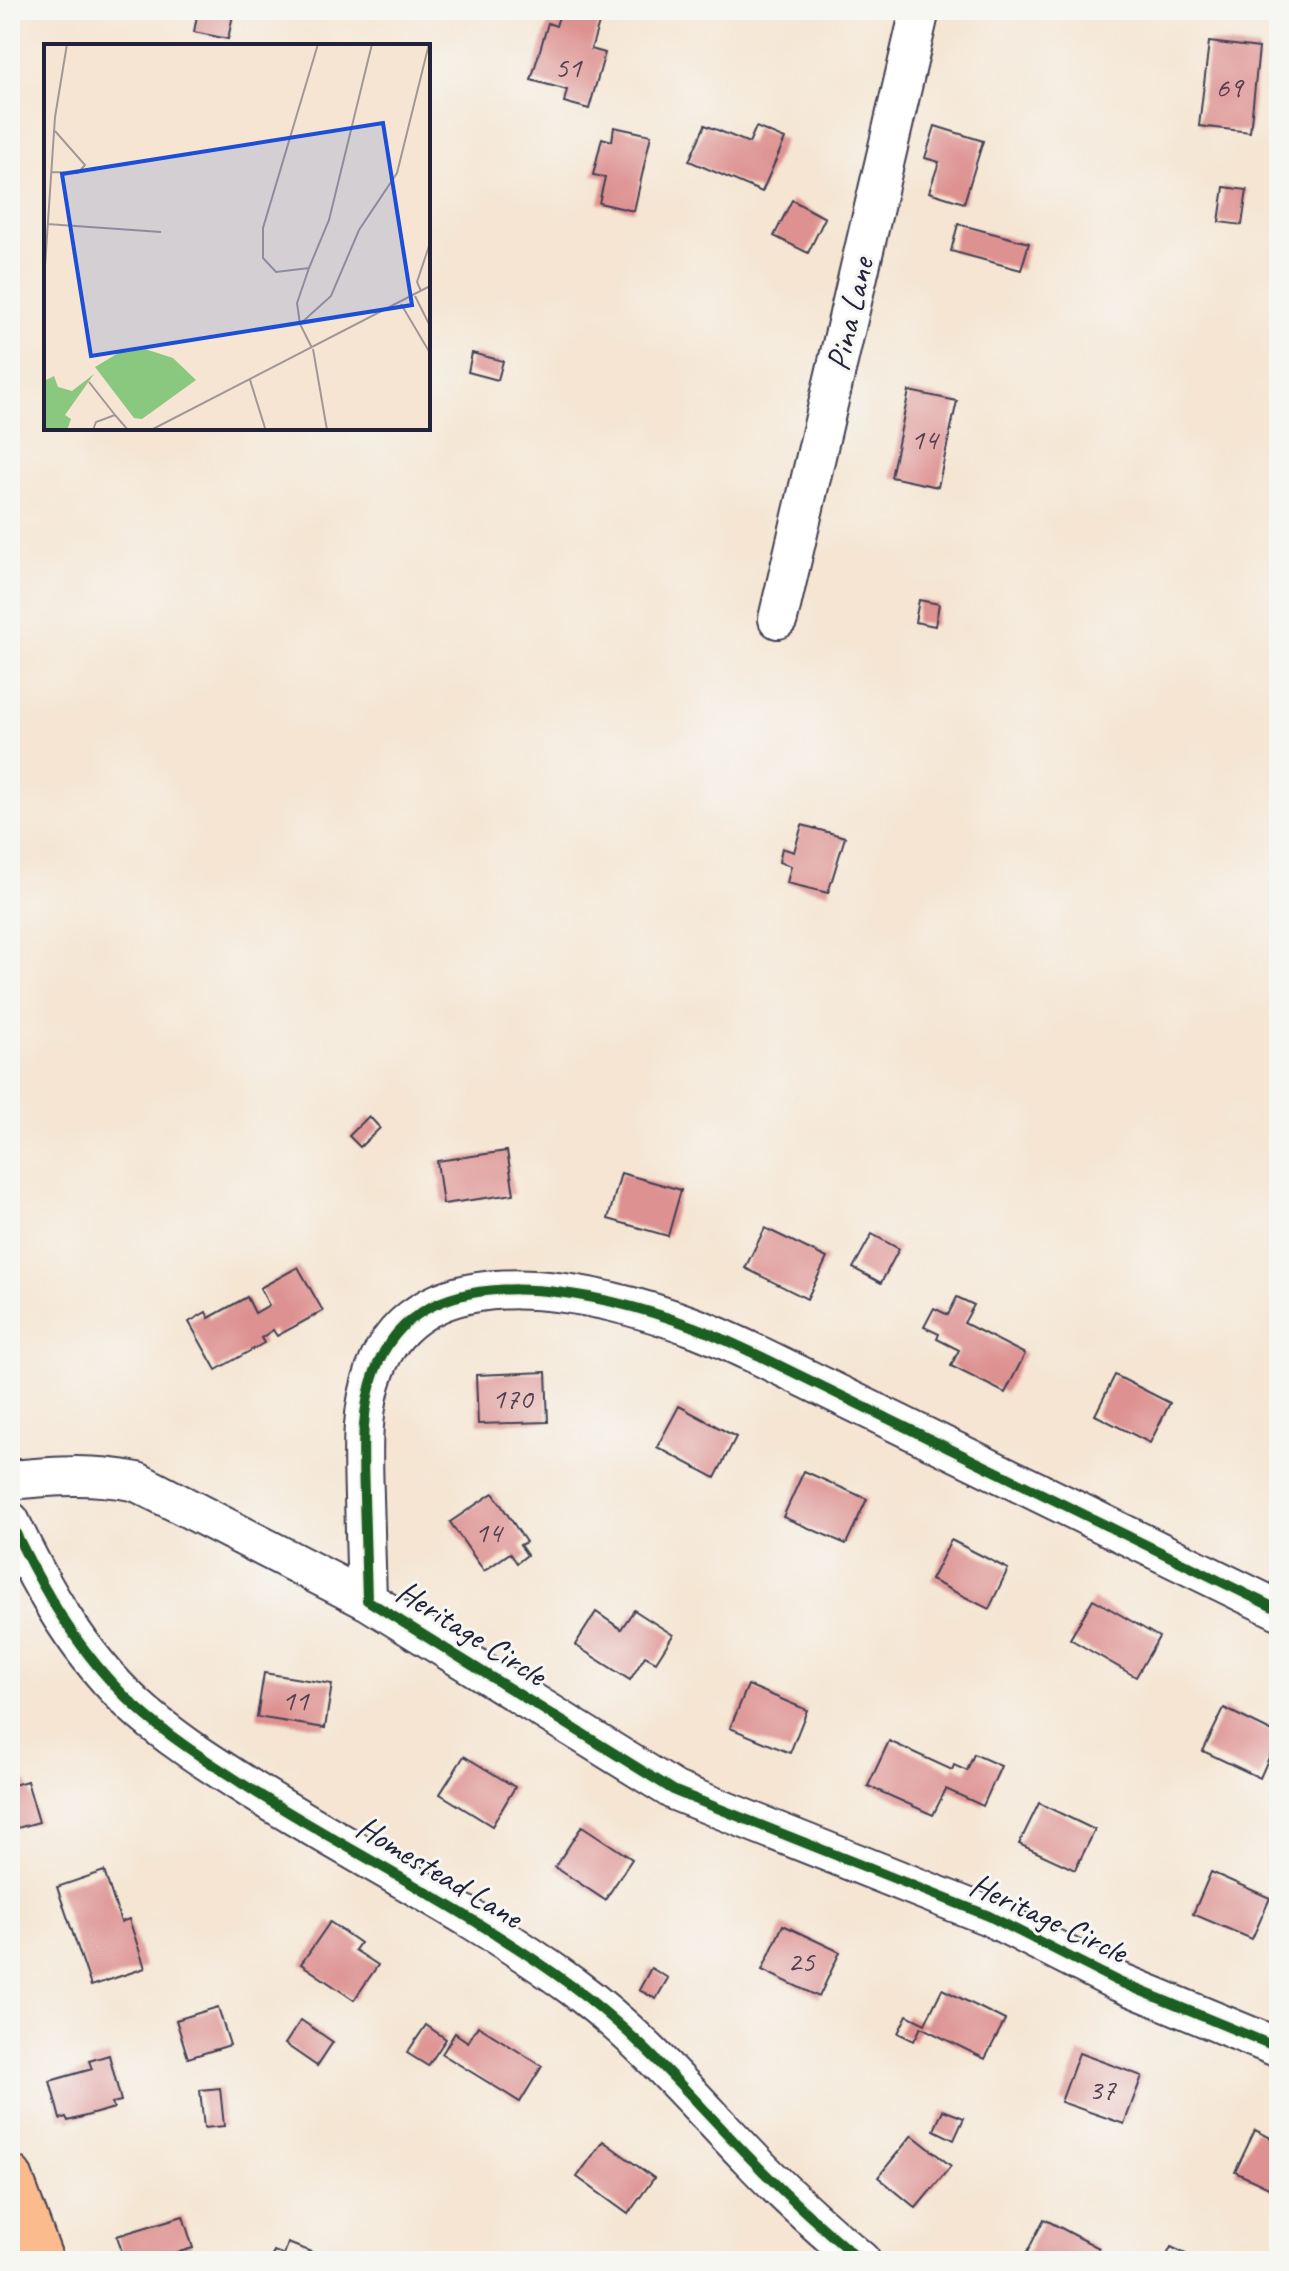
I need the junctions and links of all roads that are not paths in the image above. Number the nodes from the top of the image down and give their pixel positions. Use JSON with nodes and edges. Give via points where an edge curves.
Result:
{"nodes":[{"id":1,"x":920,"y":10,"type":"edge"},
{"id":2,"x":778,"y":619,"type":"dead end"},
{"id":3,"x":10,"y":1480,"type":"edge"},
{"id":4,"x":10,"y":1521,"type":"edge"},
{"id":5,"x":367,"y":1600,"type":"junction"},
{"id":6,"x":1279,"y":1610,"type":"edge"},
{"id":7,"x":1279,"y":2048,"type":"edge"},
{"id":8,"x":12,"y":2190,"type":"edge"},
{"id":9,"x":41,"y":2261,"type":"edge"},
{"id":10,"x":861,"y":2261,"type":"edge"}],
"edges":[{"from":1,"to":2,"type":"street","name":"Pina Lane"},
{"from":3,"to":5,"type":"street","name":"Heritage Circle","via":[[74,1474],[137,1482]]},
{"from":4,"to":10,"type":"street","name":"Homestead Lane","via":[[76,1639],[152,1721],[186,1748],[573,1987],[690,2093],[800,2209]]},
{"from":5,"to":6,"type":"street","name":"Heritage Circle","via":[[363,1439],[375,1370],[388,1345],[429,1306],[470,1293],[523,1290],[625,1305],[694,1327]]},
{"from":5,"to":7,"type":"street","name":"Heritage Circle","via":[[675,1791],[989,1916],[1117,1981]]},
{"from":8,"to":9,"type":"main road"}]}
